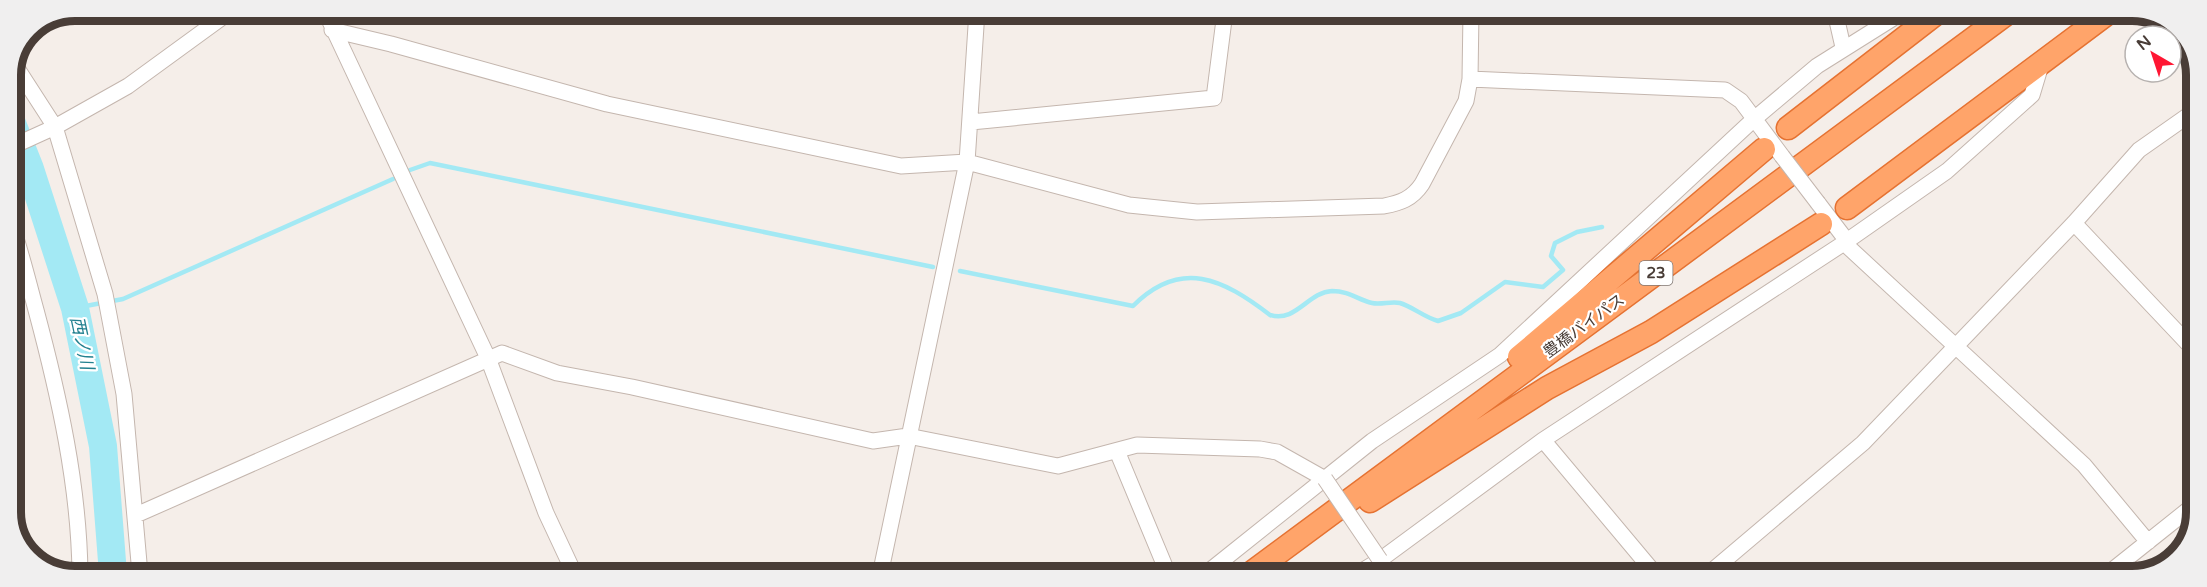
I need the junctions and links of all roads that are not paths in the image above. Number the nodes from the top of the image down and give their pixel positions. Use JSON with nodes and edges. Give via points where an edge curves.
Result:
{"nodes":[{"id":1,"x":217,"y":21,"type":"edge"},
{"id":2,"x":329,"y":21,"type":"edge"},
{"id":3,"x":976,"y":21,"type":"edge"},
{"id":4,"x":1224,"y":21,"type":"edge"},
{"id":5,"x":1471,"y":21,"type":"edge"},
{"id":6,"x":1837,"y":21,"type":"edge"},
{"id":7,"x":1887,"y":21,"type":"edge"},
{"id":8,"x":1928,"y":21,"type":"edge"},
{"id":9,"x":1997,"y":21,"type":"edge"},
{"id":10,"x":2098,"y":21,"type":"edge"},
{"id":11,"x":332,"y":30,"type":"junction"},
{"id":12,"x":1843,"y":47,"type":"junction"},
{"id":13,"x":2041,"y":65,"type":"junction"},
{"id":14,"x":21,"y":74,"type":"edge"},
{"id":15,"x":1470,"y":79,"type":"junction"},
{"id":16,"x":2186,"y":117,"type":"edge"},
{"id":17,"x":1753,"y":120,"type":"junction"},
{"id":18,"x":971,"y":122,"type":"junction"},
{"id":19,"x":55,"y":127,"type":"junction"},
{"id":20,"x":1788,"y":128,"type":"dead end"},
{"id":21,"x":21,"y":142,"type":"edge"},
{"id":22,"x":1773,"y":152,"type":"junction"},
{"id":23,"x":967,"y":162,"type":"junction"},
{"id":24,"x":1847,"y":208,"type":"dead end"},
{"id":25,"x":1820,"y":214,"type":"junction"},
{"id":26,"x":2074,"y":223,"type":"junction"},
{"id":27,"x":1845,"y":242,"type":"junction"},
{"id":28,"x":21,"y":261,"type":"edge"},
{"id":29,"x":2186,"y":341,"type":"edge"},
{"id":30,"x":1956,"y":348,"type":"junction"},
{"id":31,"x":488,"y":358,"type":"junction"},
{"id":32,"x":908,"y":436,"type":"junction"},
{"id":33,"x":1543,"y":440,"type":"junction"},
{"id":34,"x":1118,"y":451,"type":"junction"},
{"id":35,"x":1399,"y":463,"type":"junction"},
{"id":36,"x":1325,"y":479,"type":"junction"},
{"id":37,"x":2186,"y":511,"type":"edge"},
{"id":38,"x":136,"y":515,"type":"junction"},
{"id":39,"x":1304,"y":533,"type":"junction"},
{"id":40,"x":2148,"y":542,"type":"junction"},
{"id":41,"x":1380,"y":560,"type":"junction"},
{"id":42,"x":79,"y":566,"type":"edge"},
{"id":43,"x":139,"y":566,"type":"edge"},
{"id":44,"x":571,"y":566,"type":"edge"},
{"id":45,"x":882,"y":566,"type":"edge"},
{"id":46,"x":1165,"y":566,"type":"edge"},
{"id":47,"x":1216,"y":566,"type":"edge"},
{"id":48,"x":1260,"y":566,"type":"edge"},
{"id":49,"x":1370,"y":566,"type":"edge"},
{"id":50,"x":1385,"y":566,"type":"edge"},
{"id":51,"x":1649,"y":566,"type":"edge"},
{"id":52,"x":1718,"y":566,"type":"edge"},
{"id":53,"x":2118,"y":566,"type":"edge"}],
"edges":[{"from":1,"to":19,"type":"street","via":[[128,86]]},
{"from":2,"to":11,"type":"street"},
{"from":3,"to":18,"type":"street"},
{"from":4,"to":18,"type":"street","via":[[1214,98]]},
{"from":5,"to":15,"type":"street"},
{"from":6,"to":12,"type":"street"},
{"from":7,"to":12,"type":"street"},
{"from":8,"to":20,"type":"highway"},
{"from":9,"to":35,"type":"highway","name":"豊橋バイパス","number":"23"},
{"from":10,"to":13,"type":"highway"},
{"from":11,"to":23,"type":"street","via":[[607,104],[846,156],[901,166]]},
{"from":11,"to":31,"type":"street"},
{"from":12,"to":17,"type":"street"},
{"from":13,"to":24,"type":"highway"},
{"from":13,"to":27,"type":"street","via":[[2032,95],[1947,171]]},
{"from":14,"to":19,"type":"street"},
{"from":15,"to":17,"type":"street","via":[[1725,90],[1742,101]]},
{"from":15,"to":23,"type":"street","via":[[1466,101],[1417,192],[1403,203],[1197,212],[1129,205]]},
{"from":16,"to":26,"type":"street","via":[[2139,150]]},
{"from":17,"to":22,"type":"street"},
{"from":17,"to":36,"type":"street","via":[[1500,355],[1372,441]]},
{"from":18,"to":23,"type":"street"},
{"from":19,"to":21,"type":"street"},
{"from":19,"to":38,"type":"street","via":[[109,312],[124,394]]},
{"from":22,"to":25,"type":"street","bridge":true},
{"from":22,"to":35,"type":"highway","number":"23"},
{"from":23,"to":32,"type":"street"},
{"from":25,"to":27,"type":"street"},
{"from":25,"to":39,"type":"highway","number":"23","via":[[1651,332],[1537,394],[1373,500]]},
{"from":26,"to":29,"type":"street"},
{"from":26,"to":30,"type":"street"},
{"from":27,"to":30,"type":"street"},
{"from":27,"to":33,"type":"street"},
{"from":28,"to":42,"type":"street","via":[[64,424],[80,540]]},
{"from":30,"to":40,"type":"street","via":[[2084,465]]},
{"from":30,"to":52,"type":"street","via":[[1863,443]]},
{"from":31,"to":32,"type":"street","via":[[502,353],[557,373],[873,441]]},
{"from":31,"to":38,"type":"street"},
{"from":31,"to":44,"type":"street","via":[[546,513]]},
{"from":32,"to":34,"type":"street","via":[[1058,466]]},
{"from":32,"to":45,"type":"street"},
{"from":33,"to":41,"type":"street"},
{"from":33,"to":51,"type":"street"},
{"from":34,"to":36,"type":"street","via":[[1137,445],[1260,448],[1277,452]]},
{"from":34,"to":46,"type":"street"},
{"from":35,"to":39,"type":"highway","name":"豊橋バイパス","number":"23"},
{"from":36,"to":41,"type":"street","bridge":true},
{"from":36,"to":47,"type":"street"},
{"from":37,"to":40,"type":"street"},
{"from":38,"to":43,"type":"street"},
{"from":39,"to":48,"type":"highway","name":"豊橋バイパス","number":"23"},
{"from":40,"to":53,"type":"street"},
{"from":41,"to":49,"type":"street"},
{"from":41,"to":50,"type":"street"}]}
